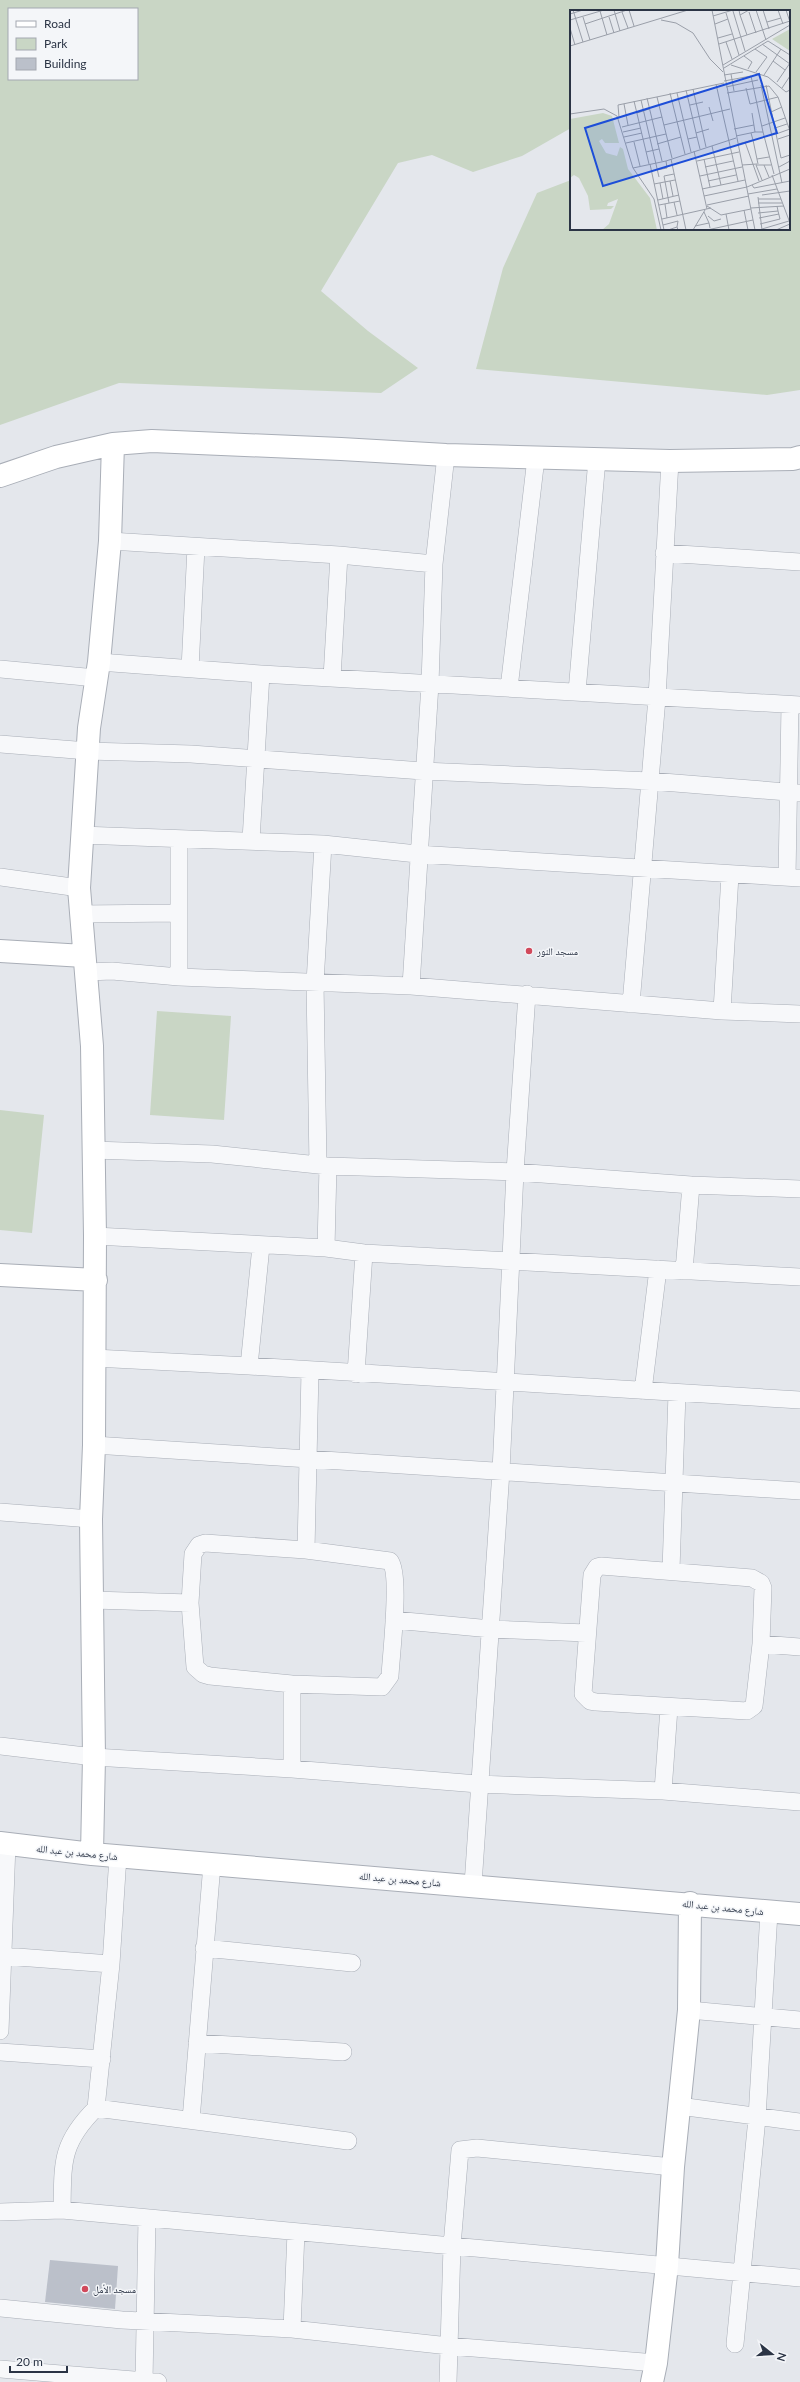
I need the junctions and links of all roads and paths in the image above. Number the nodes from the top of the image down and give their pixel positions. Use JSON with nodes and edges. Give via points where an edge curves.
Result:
{"nodes":[{"id":1,"x":113,"y":444,"type":"junction"},
{"id":2,"x":446,"y":455,"type":"junction"},
{"id":3,"x":536,"y":458,"type":"junction"},
{"id":4,"x":597,"y":459,"type":"junction"},
{"id":5,"x":798,"y":459,"type":"edge"},
{"id":6,"x":670,"y":461,"type":"junction"},
{"id":7,"x":0,"y":476,"type":"edge"},
{"id":8,"x":110,"y":541,"type":"junction"},
{"id":9,"x":196,"y":547,"type":"junction"},
{"id":10,"x":664,"y":553,"type":"junction"},
{"id":11,"x":339,"y":555,"type":"junction"},
{"id":12,"x":800,"y":562,"type":"edge"},
{"id":13,"x":434,"y":564,"type":"junction"},
{"id":14,"x":0,"y":669,"type":"edge"},
{"id":15,"x":190,"y":669,"type":"junction"},
{"id":16,"x":98,"y":670,"type":"junction"},
{"id":17,"x":261,"y":674,"type":"junction"},
{"id":18,"x":332,"y":678,"type":"junction"},
{"id":19,"x":430,"y":684,"type":"junction"},
{"id":20,"x":509,"y":688,"type":"junction"},
{"id":21,"x":577,"y":692,"type":"junction"},
{"id":22,"x":657,"y":698,"type":"junction"},
{"id":23,"x":795,"y":705,"type":"edge"},
{"id":24,"x":0,"y":744,"type":"edge"},
{"id":25,"x":88,"y":751,"type":"junction"},
{"id":26,"x":256,"y":760,"type":"junction"},
{"id":27,"x":423,"y":771,"type":"junction"},
{"id":28,"x":650,"y":781,"type":"junction"},
{"id":29,"x":794,"y":792,"type":"edge"},
{"id":30,"x":81,"y":835,"type":"junction"},
{"id":31,"x":179,"y":839,"type":"junction"},
{"id":32,"x":251,"y":840,"type":"junction"},
{"id":33,"x":323,"y":844,"type":"junction"},
{"id":34,"x":417,"y":854,"type":"junction"},
{"id":35,"x":644,"y":868,"type":"junction"},
{"id":36,"x":730,"y":875,"type":"junction"},
{"id":37,"x":0,"y":877,"type":"edge"},
{"id":38,"x":794,"y":878,"type":"edge"},
{"id":39,"x":79,"y":888,"type":"junction"},
{"id":40,"x":180,"y":913,"type":"junction"},
{"id":41,"x":81,"y":914,"type":"junction"},
{"id":42,"x":0,"y":951,"type":"edge"},
{"id":43,"x":85,"y":964,"type":"junction"},
{"id":44,"x":179,"y":977,"type":"junction"},
{"id":45,"x":315,"y":983,"type":"junction"},
{"id":46,"x":411,"y":986,"type":"junction"},
{"id":47,"x":526,"y":994,"type":"junction"},
{"id":48,"x":631,"y":1004,"type":"junction"},
{"id":49,"x":722,"y":1011,"type":"junction"},
{"id":50,"x":800,"y":1014,"type":"edge"},
{"id":51,"x":93,"y":1150,"type":"junction"},
{"id":52,"x":323,"y":1166,"type":"junction"},
{"id":53,"x":515,"y":1172,"type":"junction"},
{"id":54,"x":691,"y":1185,"type":"junction"},
{"id":55,"x":800,"y":1189,"type":"edge"},
{"id":56,"x":95,"y":1236,"type":"junction"},
{"id":57,"x":261,"y":1246,"type":"junction"},
{"id":58,"x":326,"y":1248,"type":"junction"},
{"id":59,"x":364,"y":1253,"type":"junction"},
{"id":60,"x":512,"y":1261,"type":"junction"},
{"id":61,"x":658,"y":1269,"type":"junction"},
{"id":62,"x":684,"y":1272,"type":"junction"},
{"id":63,"x":0,"y":1275,"type":"edge"},
{"id":64,"x":800,"y":1277,"type":"edge"},
{"id":65,"x":96,"y":1280,"type":"junction"},
{"id":66,"x":94,"y":1358,"type":"junction"},
{"id":67,"x":250,"y":1366,"type":"junction"},
{"id":68,"x":310,"y":1371,"type":"junction"},
{"id":69,"x":356,"y":1374,"type":"junction"},
{"id":70,"x":504,"y":1383,"type":"junction"},
{"id":71,"x":643,"y":1391,"type":"junction"},
{"id":72,"x":677,"y":1393,"type":"junction"},
{"id":73,"x":800,"y":1400,"type":"edge"},
{"id":74,"x":94,"y":1445,"type":"junction"},
{"id":75,"x":308,"y":1459,"type":"junction"},
{"id":76,"x":501,"y":1471,"type":"junction"},
{"id":77,"x":675,"y":1482,"type":"junction"},
{"id":78,"x":800,"y":1491,"type":"edge"},
{"id":79,"x":0,"y":1512,"type":"edge"},
{"id":80,"x":91,"y":1519,"type":"junction"},
{"id":81,"x":306,"y":1550,"type":"junction"},
{"id":82,"x":671,"y":1570,"type":"junction"},
{"id":83,"x":93,"y":1600,"type":"junction"},
{"id":84,"x":190,"y":1603,"type":"junction"},
{"id":85,"x":394,"y":1620,"type":"junction"},
{"id":86,"x":490,"y":1629,"type":"junction"},
{"id":87,"x":586,"y":1633,"type":"junction"},
{"id":88,"x":761,"y":1644,"type":"junction"},
{"id":89,"x":800,"y":1647,"type":"edge"},
{"id":90,"x":292,"y":1684,"type":"junction"},
{"id":91,"x":670,"y":1708,"type":"junction"},
{"id":92,"x":0,"y":1746,"type":"edge"},
{"id":93,"x":94,"y":1758,"type":"junction"},
{"id":94,"x":292,"y":1769,"type":"junction"},
{"id":95,"x":478,"y":1784,"type":"junction"},
{"id":96,"x":663,"y":1791,"type":"junction"},
{"id":97,"x":800,"y":1802,"type":"edge"},
{"id":98,"x":4,"y":1844,"type":"edge"},
{"id":99,"x":92,"y":1854,"type":"junction"},
{"id":100,"x":118,"y":1856,"type":"junction"},
{"id":101,"x":212,"y":1864,"type":"junction"},
{"id":102,"x":473,"y":1885,"type":"junction"},
{"id":103,"x":690,"y":1904,"type":"junction"},
{"id":104,"x":769,"y":1912,"type":"junction"},
{"id":105,"x":800,"y":1914,"type":"edge"},
{"id":106,"x":3,"y":1948,"type":"edge"},
{"id":107,"x":204,"y":1948,"type":"junction"},
{"id":108,"x":352,"y":1963,"type":"dead end"},
{"id":109,"x":111,"y":1964,"type":"junction"},
{"id":110,"x":689,"y":2010,"type":"junction"},
{"id":111,"x":765,"y":2017,"type":"junction"},
{"id":112,"x":800,"y":2020,"type":"edge"},
{"id":113,"x":0,"y":2031,"type":"edge"},
{"id":114,"x":197,"y":2043,"type":"junction"},
{"id":115,"x":0,"y":2052,"type":"edge"},
{"id":116,"x":343,"y":2052,"type":"dead end"},
{"id":117,"x":102,"y":2059,"type":"junction"},
{"id":118,"x":679,"y":2106,"type":"junction"},
{"id":119,"x":96,"y":2108,"type":"junction"},
{"id":120,"x":757,"y":2118,"type":"junction"},
{"id":121,"x":191,"y":2120,"type":"junction"},
{"id":122,"x":800,"y":2122,"type":"edge"},
{"id":123,"x":348,"y":2141,"type":"dead end"},
{"id":124,"x":673,"y":2167,"type":"junction"},
{"id":125,"x":62,"y":2210,"type":"junction"},
{"id":126,"x":0,"y":2212,"type":"edge"},
{"id":127,"x":146,"y":2218,"type":"junction"},
{"id":128,"x":296,"y":2232,"type":"junction"},
{"id":129,"x":452,"y":2246,"type":"junction"},
{"id":130,"x":667,"y":2265,"type":"junction"},
{"id":131,"x":740,"y":2272,"type":"junction"},
{"id":132,"x":800,"y":2278,"type":"edge"},
{"id":133,"x":0,"y":2308,"type":"edge"},
{"id":134,"x":145,"y":2322,"type":"junction"},
{"id":135,"x":292,"y":2329,"type":"junction"},
{"id":136,"x":735,"y":2344,"type":"dead end"},
{"id":137,"x":449,"y":2346,"type":"junction"},
{"id":138,"x":0,"y":2369,"type":"edge"},
{"id":139,"x":654,"y":2372,"type":"edge"},
{"id":140,"x":66,"y":2379,"type":"edge"},
{"id":141,"x":149,"y":2382,"type":"edge"},
{"id":142,"x":448,"y":2382,"type":"edge"}],
"edges":[{"from":1,"to":2,"type":"street","via":[[185,441]]},
{"from":1,"to":7,"type":"street","via":[[56,457]]},
{"from":1,"to":8,"type":"street"},
{"from":2,"to":3,"type":"street"},
{"from":2,"to":13,"type":"street"},
{"from":3,"to":4,"type":"street"},
{"from":3,"to":20,"type":"street"},
{"from":4,"to":6,"type":"street"},
{"from":4,"to":21,"type":"street"},
{"from":5,"to":6,"type":"street"},
{"from":6,"to":10,"type":"street"},
{"from":8,"to":9,"type":"street"},
{"from":8,"to":16,"type":"street"},
{"from":9,"to":11,"type":"street"},
{"from":9,"to":15,"type":"street"},
{"from":10,"to":12,"type":"street"},
{"from":10,"to":22,"type":"street"},
{"from":11,"to":13,"type":"street"},
{"from":11,"to":18,"type":"street"},
{"from":13,"to":19,"type":"street"},
{"from":14,"to":16,"type":"street"},
{"from":15,"to":16,"type":"street"},
{"from":15,"to":17,"type":"street"},
{"from":16,"to":25,"type":"street"},
{"from":17,"to":18,"type":"street"},
{"from":17,"to":26,"type":"street"},
{"from":18,"to":19,"type":"street"},
{"from":19,"to":20,"type":"street"},
{"from":19,"to":27,"type":"street"},
{"from":20,"to":21,"type":"street"},
{"from":21,"to":22,"type":"street"},
{"from":22,"to":23,"type":"street"},
{"from":22,"to":28,"type":"street"},
{"from":23,"to":29,"type":"street"},
{"from":24,"to":25,"type":"street"},
{"from":25,"to":26,"type":"street","via":[[164,753]]},
{"from":25,"to":30,"type":"street"},
{"from":26,"to":27,"type":"street"},
{"from":26,"to":32,"type":"street"},
{"from":27,"to":28,"type":"street"},
{"from":27,"to":34,"type":"street"},
{"from":28,"to":29,"type":"street"},
{"from":28,"to":35,"type":"street"},
{"from":29,"to":38,"type":"street"},
{"from":30,"to":31,"type":"street"},
{"from":30,"to":39,"type":"street"},
{"from":31,"to":32,"type":"street"},
{"from":31,"to":40,"type":"street"},
{"from":32,"to":33,"type":"street"},
{"from":33,"to":34,"type":"street"},
{"from":33,"to":45,"type":"street"},
{"from":34,"to":35,"type":"street"},
{"from":34,"to":46,"type":"street"},
{"from":35,"to":36,"type":"street"},
{"from":35,"to":48,"type":"street"},
{"from":36,"to":38,"type":"street"},
{"from":36,"to":49,"type":"street"},
{"from":37,"to":39,"type":"street"},
{"from":39,"to":41,"type":"street"},
{"from":40,"to":41,"type":"street"},
{"from":40,"to":44,"type":"street"},
{"from":41,"to":43,"type":"street"},
{"from":42,"to":43,"type":"street"},
{"from":43,"to":44,"type":"street","via":[[112,971]]},
{"from":43,"to":51,"type":"street","via":[[92,1046]]},
{"from":44,"to":45,"type":"street"},
{"from":45,"to":46,"type":"street"},
{"from":45,"to":52,"type":"street"},
{"from":46,"to":47,"type":"street"},
{"from":47,"to":48,"type":"street"},
{"from":47,"to":53,"type":"street"},
{"from":48,"to":49,"type":"street"},
{"from":49,"to":50,"type":"street"},
{"from":51,"to":52,"type":"street","via":[[212,1154]]},
{"from":51,"to":56,"type":"street"},
{"from":52,"to":53,"type":"street"},
{"from":52,"to":58,"type":"street"},
{"from":53,"to":54,"type":"street"},
{"from":53,"to":60,"type":"street"},
{"from":54,"to":55,"type":"street"},
{"from":54,"to":62,"type":"street"},
{"from":56,"to":57,"type":"street"},
{"from":56,"to":65,"type":"street"},
{"from":57,"to":58,"type":"street"},
{"from":57,"to":67,"type":"street"},
{"from":58,"to":59,"type":"street"},
{"from":59,"to":60,"type":"street"},
{"from":59,"to":69,"type":"street"},
{"from":60,"to":61,"type":"street"},
{"from":60,"to":70,"type":"street"},
{"from":61,"to":62,"type":"street"},
{"from":61,"to":71,"type":"street"},
{"from":62,"to":64,"type":"street"},
{"from":63,"to":65,"type":"street"},
{"from":65,"to":66,"type":"street"},
{"from":66,"to":67,"type":"street"},
{"from":66,"to":74,"type":"street"},
{"from":67,"to":68,"type":"street"},
{"from":68,"to":69,"type":"street"},
{"from":68,"to":75,"type":"street"},
{"from":69,"to":70,"type":"street"},
{"from":70,"to":71,"type":"street"},
{"from":70,"to":76,"type":"street"},
{"from":71,"to":72,"type":"street"},
{"from":72,"to":73,"type":"street"},
{"from":72,"to":77,"type":"street"},
{"from":74,"to":75,"type":"street"},
{"from":74,"to":80,"type":"street"},
{"from":75,"to":76,"type":"street"},
{"from":75,"to":81,"type":"street"},
{"from":76,"to":77,"type":"street"},
{"from":76,"to":86,"type":"street"},
{"from":77,"to":78,"type":"street"},
{"from":77,"to":82,"type":"street"},
{"from":79,"to":80,"type":"street"},
{"from":80,"to":83,"type":"street"},
{"from":81,"to":84,"type":"street","via":[[205,1543],[199,1545],[193,1554]]},
{"from":81,"to":85,"type":"street","via":[[390,1561],[395,1571]]},
{"from":82,"to":87,"type":"street","via":[[597,1567],[592,1575]]},
{"from":82,"to":88,"type":"street","via":[[757,1580],[763,1588]]},
{"from":83,"to":84,"type":"street"},
{"from":83,"to":93,"type":"street"},
{"from":84,"to":90,"type":"street","via":[[195,1666],[199,1670],[210,1676]]},
{"from":85,"to":86,"type":"street"},
{"from":85,"to":90,"type":"street","via":[[390,1676],[382,1687]]},
{"from":86,"to":87,"type":"street"},
{"from":86,"to":95,"type":"street"},
{"from":87,"to":91,"type":"street","via":[[583,1694],[586,1698],[596,1702]]},
{"from":88,"to":89,"type":"street"},
{"from":88,"to":91,"type":"street","via":[[755,1702],[750,1709]]},
{"from":90,"to":94,"type":"street"},
{"from":91,"to":96,"type":"street"},
{"from":92,"to":93,"type":"street"},
{"from":93,"to":94,"type":"street"},
{"from":93,"to":99,"type":"street"},
{"from":94,"to":95,"type":"street"},
{"from":95,"to":96,"type":"street"},
{"from":95,"to":102,"type":"street"},
{"from":96,"to":97,"type":"street"},
{"from":98,"to":99,"type":"street","name":"شارع محمد بن عبد الله"},
{"from":98,"to":106,"type":"street"},
{"from":99,"to":100,"type":"street","name":"شارع محمد بن عبد الله"},
{"from":100,"to":101,"type":"street","name":"شارع محمد بن عبد الله"},
{"from":100,"to":109,"type":"street"},
{"from":101,"to":102,"type":"street","name":"شارع محمد بن عبد الله"},
{"from":101,"to":107,"type":"street"},
{"from":102,"to":103,"type":"street","name":"شارع محمد بن عبد الله"},
{"from":103,"to":104,"type":"street","name":"شارع محمد بن عبد الله"},
{"from":103,"to":110,"type":"street"},
{"from":104,"to":105,"type":"street","name":"شارع محمد بن عبد الله"},
{"from":104,"to":111,"type":"street"},
{"from":106,"to":109,"type":"street"},
{"from":106,"to":113,"type":"street"},
{"from":107,"to":108,"type":"street"},
{"from":107,"to":114,"type":"street"},
{"from":109,"to":117,"type":"street"},
{"from":110,"to":111,"type":"street"},
{"from":110,"to":118,"type":"street"},
{"from":111,"to":112,"type":"street"},
{"from":111,"to":120,"type":"street"},
{"from":114,"to":116,"type":"street"},
{"from":114,"to":121,"type":"street"},
{"from":115,"to":117,"type":"street"},
{"from":117,"to":119,"type":"street"},
{"from":118,"to":120,"type":"street"},
{"from":118,"to":124,"type":"street"},
{"from":119,"to":121,"type":"street"},
{"from":119,"to":125,"type":"street","via":[[80,2124],[67,2147],[63,2162]]},
{"from":120,"to":122,"type":"street"},
{"from":120,"to":131,"type":"street"},
{"from":121,"to":123,"type":"street"},
{"from":124,"to":129,"type":"street","via":[[477,2148],[460,2150]]},
{"from":124,"to":130,"type":"street"},
{"from":125,"to":126,"type":"street"},
{"from":125,"to":127,"type":"street"},
{"from":127,"to":128,"type":"street"},
{"from":127,"to":134,"type":"street"},
{"from":128,"to":129,"type":"street"},
{"from":128,"to":135,"type":"street"},
{"from":129,"to":130,"type":"street"},
{"from":129,"to":137,"type":"street"},
{"from":130,"to":131,"type":"street"},
{"from":130,"to":139,"type":"street"},
{"from":131,"to":132,"type":"street"},
{"from":131,"to":136,"type":"street"},
{"from":133,"to":134,"type":"street"},
{"from":134,"to":135,"type":"street"},
{"from":134,"to":141,"type":"street"},
{"from":135,"to":137,"type":"street"},
{"from":137,"to":139,"type":"street"},
{"from":137,"to":142,"type":"street"},
{"from":138,"to":140,"type":"street"},
{"from":140,"to":141,"type":"street"}]}
